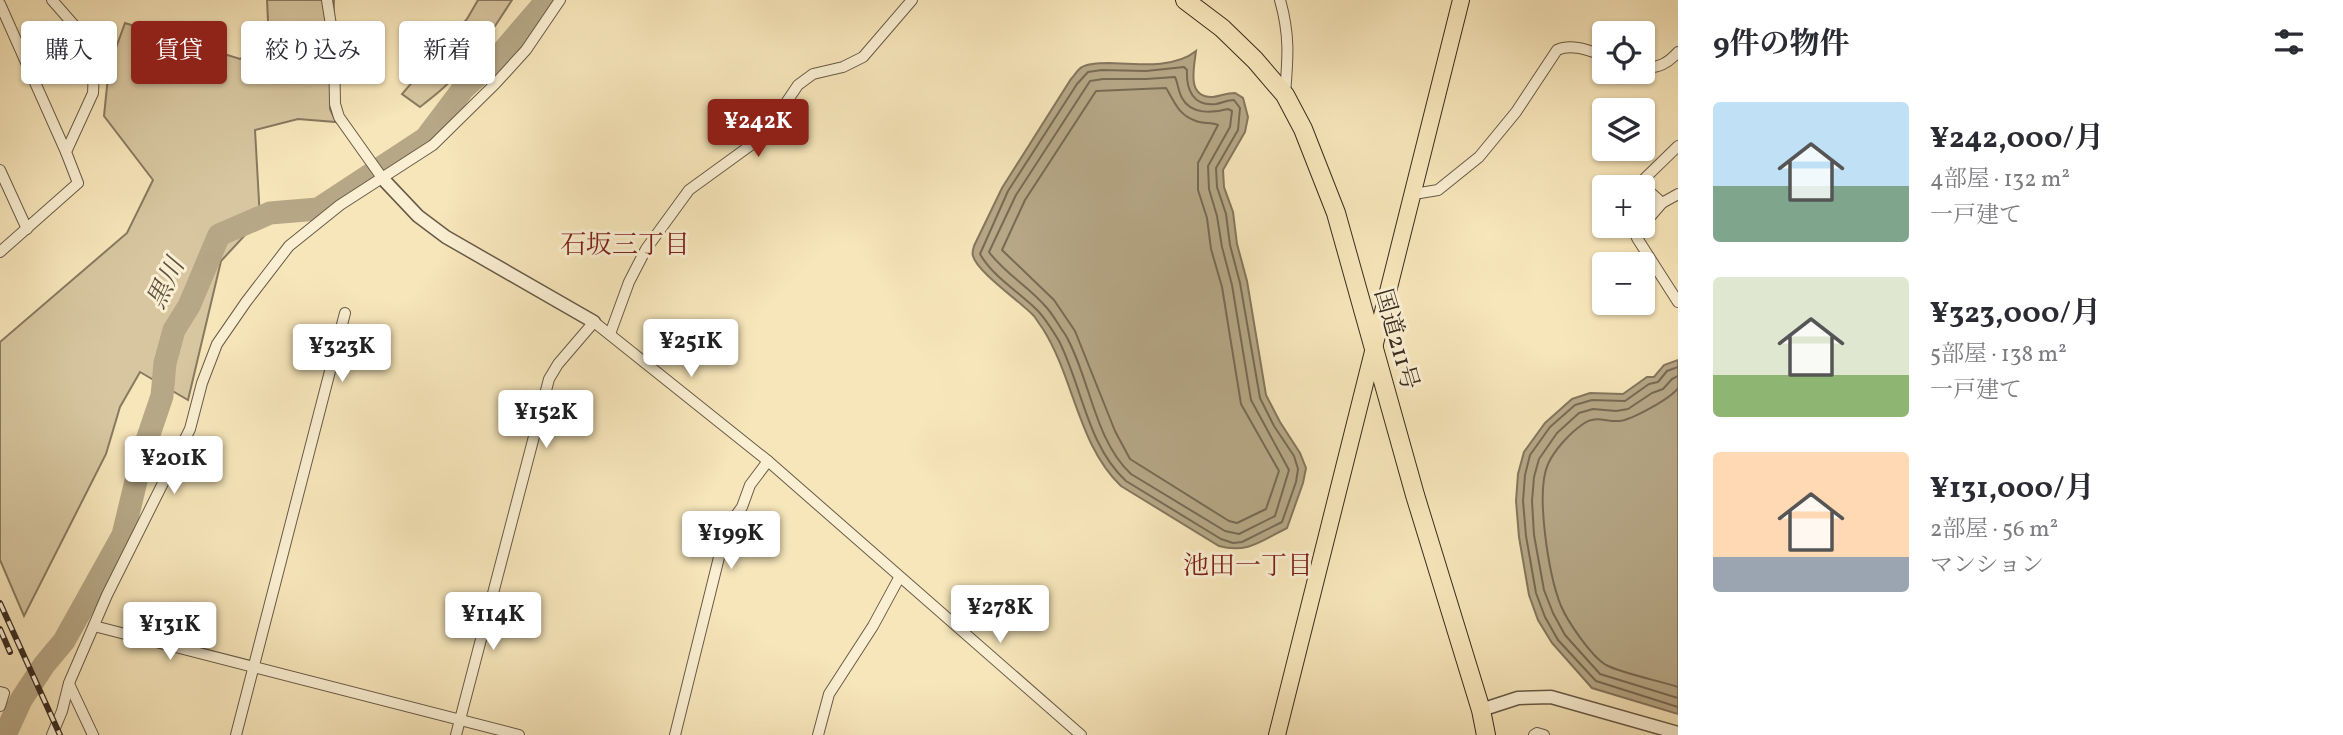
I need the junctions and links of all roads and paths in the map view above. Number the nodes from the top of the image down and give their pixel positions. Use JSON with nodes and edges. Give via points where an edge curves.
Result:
{"nodes":[{"id":1,"x":52,"y":0,"type":"edge"},
{"id":2,"x":327,"y":0,"type":"edge"},
{"id":3,"x":560,"y":0,"type":"edge"},
{"id":4,"x":912,"y":0,"type":"edge"},
{"id":5,"x":1185,"y":0,"type":"edge"},
{"id":6,"x":1280,"y":0,"type":"edge"},
{"id":7,"x":1461,"y":0,"type":"edge"},
{"id":8,"x":0,"y":4,"type":"edge"},
{"id":9,"x":1592,"y":51,"type":"edge"},
{"id":10,"x":1678,"y":52,"type":"edge"},
{"id":11,"x":1655,"y":67,"type":"edge"},
{"id":12,"x":1285,"y":94,"type":"junction"},
{"id":13,"x":1678,"y":146,"type":"edge"},
{"id":14,"x":66,"y":152,"type":"junction"},
{"id":15,"x":0,"y":170,"type":"edge"},
{"id":16,"x":381,"y":176,"type":"junction"},
{"id":17,"x":1414,"y":194,"type":"junction"},
{"id":18,"x":1678,"y":194,"type":"edge"},
{"id":19,"x":1661,"y":203,"type":"junction"},
{"id":20,"x":1655,"y":210,"type":"edge"},
{"id":21,"x":27,"y":229,"type":"junction"},
{"id":22,"x":1637,"y":238,"type":"edge"},
{"id":23,"x":0,"y":253,"type":"edge"},
{"id":24,"x":1678,"y":302,"type":"edge"},
{"id":25,"x":345,"y":313,"type":"dead end"},
{"id":26,"x":594,"y":322,"type":"junction"},
{"id":27,"x":610,"y":334,"type":"junction"},
{"id":28,"x":1375,"y":350,"type":"junction"},
{"id":29,"x":768,"y":461,"type":"junction"},
{"id":30,"x":899,"y":578,"type":"junction"},
{"id":31,"x":94,"y":626,"type":"junction"},
{"id":32,"x":253,"y":667,"type":"junction"},
{"id":33,"x":69,"y":683,"type":"junction"},
{"id":34,"x":0,"y":692,"type":"edge"},
{"id":35,"x":0,"y":706,"type":"edge"},
{"id":36,"x":1480,"y":710,"type":"junction"},
{"id":37,"x":460,"y":720,"type":"junction"},
{"id":38,"x":1678,"y":733,"type":"edge"},
{"id":39,"x":52,"y":735,"type":"edge"},
{"id":40,"x":93,"y":735,"type":"edge"},
{"id":41,"x":236,"y":735,"type":"edge"},
{"id":42,"x":456,"y":735,"type":"edge"},
{"id":43,"x":519,"y":735,"type":"edge"},
{"id":44,"x":675,"y":735,"type":"edge"},
{"id":45,"x":818,"y":735,"type":"edge"},
{"id":46,"x":1081,"y":735,"type":"edge"},
{"id":47,"x":1277,"y":735,"type":"edge"},
{"id":48,"x":1486,"y":735,"type":"edge"},
{"id":49,"x":1534,"y":735,"type":"edge"},
{"id":50,"x":1544,"y":735,"type":"edge"}],
"edges":[{"from":1,"to":14,"type":"street","via":[[95,49],[93,93]]},
{"from":2,"to":16,"type":"street","via":[[334,44],[335,104],[339,117]]},
{"from":3,"to":16,"type":"street","via":[[495,85],[433,145]]},
{"from":4,"to":27,"type":"street","via":[[863,57],[813,74],[798,85],[769,128],[690,190],[646,248]]},
{"from":5,"to":12,"type":"highway","name":"国道211号","via":[[1222,28]]},
{"from":6,"to":12,"type":"street","via":[[1288,26]]},
{"from":7,"to":17,"type":"main road"},
{"from":8,"to":14,"type":"street"},
{"from":9,"to":17,"type":"street","via":[[1557,50],[1517,112],[1479,157],[1438,191]]},
{"from":10,"to":11,"type":"street"},
{"from":12,"to":28,"type":"highway","name":"国道211号","via":[[1336,213]]},
{"from":13,"to":19,"type":"street","via":[[1640,183]]},
{"from":14,"to":21,"type":"street","via":[[78,183]]},
{"from":15,"to":21,"type":"street"},
{"from":16,"to":26,"type":"street","via":[[418,216],[446,237]]},
{"from":16,"to":31,"type":"street","via":[[289,246],[218,344],[190,429]]},
{"from":17,"to":28,"type":"main road"},
{"from":18,"to":19,"type":"street"},
{"from":19,"to":20,"type":"street"},
{"from":21,"to":23,"type":"street"},
{"from":22,"to":24,"type":"street"},
{"from":25,"to":32,"type":"street"},
{"from":26,"to":27,"type":"street"},
{"from":26,"to":37,"type":"street","via":[[549,379]]},
{"from":27,"to":29,"type":"street"},
{"from":28,"to":36,"type":"highway","name":"国道211号"},
{"from":28,"to":47,"type":"main road"},
{"from":29,"to":30,"type":"street"},
{"from":29,"to":44,"type":"street","via":[[726,529]]},
{"from":30,"to":45,"type":"street","via":[[829,694]]},
{"from":30,"to":46,"type":"street"},
{"from":31,"to":32,"type":"street"},
{"from":31,"to":33,"type":"street"},
{"from":32,"to":37,"type":"street"},
{"from":32,"to":41,"type":"street"},
{"from":33,"to":39,"type":"street"},
{"from":33,"to":40,"type":"street"},
{"from":34,"to":35,"type":"street","via":[[4,693]]},
{"from":36,"to":38,"type":"street","via":[[1518,698],[1551,697]]},
{"from":36,"to":48,"type":"highway","name":"国道211号"},
{"from":37,"to":42,"type":"street"},
{"from":37,"to":43,"type":"street"},
{"from":49,"to":50,"type":"street"}]}
